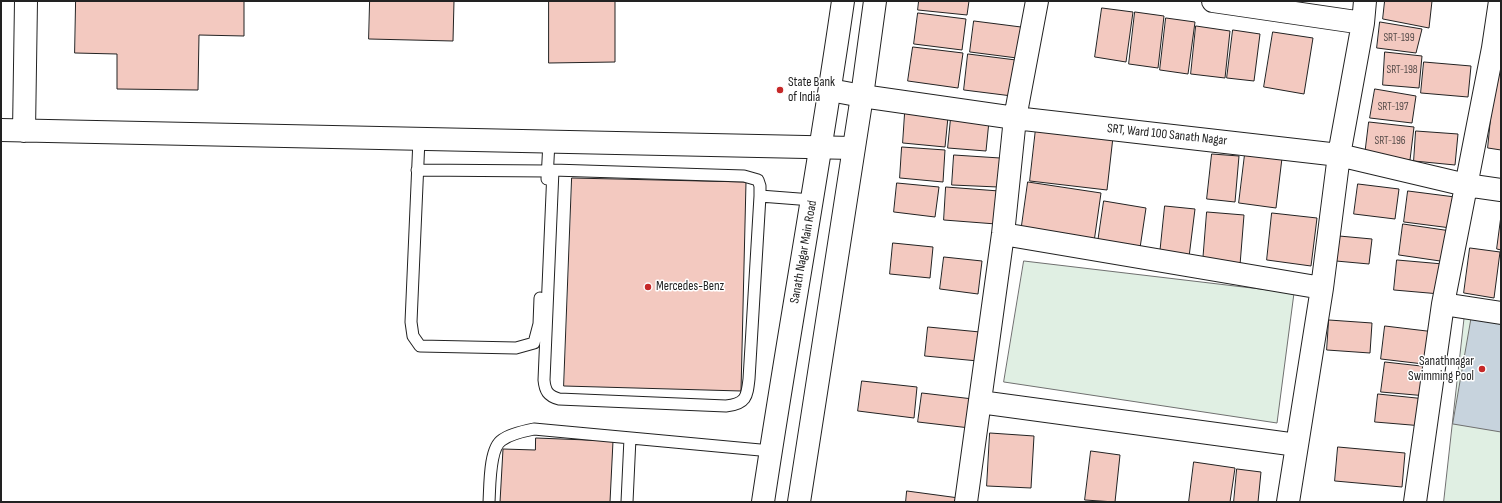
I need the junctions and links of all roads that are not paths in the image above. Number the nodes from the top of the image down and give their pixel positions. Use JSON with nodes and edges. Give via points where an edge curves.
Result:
{"nodes":[{"id":1,"x":26,"y":1,"type":"edge"},
{"id":2,"x":843,"y":1,"type":"edge"},
{"id":3,"x":875,"y":1,"type":"edge"},
{"id":4,"x":1037,"y":1,"type":"edge"},
{"id":5,"x":1213,"y":1,"type":"edge"},
{"id":6,"x":1365,"y":1,"type":"edge"},
{"id":7,"x":1500,"y":1,"type":"edge"},
{"id":8,"x":1270,"y":5,"type":"edge"},
{"id":9,"x":1363,"y":23,"type":"junction"},
{"id":10,"x":1497,"y":49,"type":"edge"},
{"id":11,"x":830,"y":90,"type":"junction"},
{"id":12,"x":862,"y":96,"type":"junction"},
{"id":13,"x":1015,"y":118,"type":"junction"},
{"id":14,"x":1,"y":130,"type":"edge"},
{"id":15,"x":24,"y":131,"type":"junction"},
{"id":16,"x":418,"y":139,"type":"junction"},
{"id":17,"x":552,"y":142,"type":"junction"},
{"id":18,"x":821,"y":148,"type":"junction"},
{"id":19,"x":853,"y":148,"type":"junction"},
{"id":20,"x":1339,"y":155,"type":"junction"},
{"id":21,"x":417,"y":170,"type":"junction"},
{"id":22,"x":550,"y":170,"type":"junction"},
{"id":23,"x":1466,"y":185,"type":"junction"},
{"id":24,"x":1501,"y":190,"type":"edge"},
{"id":25,"x":760,"y":196,"type":"junction"},
{"id":26,"x":812,"y":200,"type":"junction"},
{"id":27,"x":1003,"y":234,"type":"junction"},
{"id":28,"x":1322,"y":288,"type":"junction"},
{"id":29,"x":1443,"y":304,"type":"junction"},
{"id":30,"x":1501,"y":313,"type":"edge"},
{"id":31,"x":980,"y":402,"type":"junction"},
{"id":32,"x":630,"y":438,"type":"junction"},
{"id":33,"x":1297,"y":445,"type":"junction"},
{"id":34,"x":770,"y":451,"type":"junction"},
{"id":35,"x":489,"y":502,"type":"edge"},
{"id":36,"x":627,"y":502,"type":"edge"},
{"id":37,"x":763,"y":502,"type":"edge"},
{"id":38,"x":799,"y":502,"type":"edge"},
{"id":39,"x":966,"y":502,"type":"edge"},
{"id":40,"x":1288,"y":502,"type":"edge"},
{"id":41,"x":1415,"y":502,"type":"edge"}],
"edges":[{"from":1,"to":15,"type":"street"},
{"from":2,"to":11,"type":"street","name":"Sanath Nagar Main Road"},
{"from":3,"to":12,"type":"street"},
{"from":4,"to":13,"type":"street"},
{"from":5,"to":8,"type":"street"},
{"from":6,"to":9,"type":"street"},
{"from":7,"to":10,"type":"street"},
{"from":8,"to":9,"type":"street"},
{"from":9,"to":20,"type":"street"},
{"from":10,"to":23,"type":"street"},
{"from":11,"to":12,"type":"street","name":"SRT, Ward 100 Sanath Nagar"},
{"from":11,"to":18,"type":"street","name":"Sanath Nagar Main Road"},
{"from":12,"to":13,"type":"street","name":"SRT, Ward 100 Sanath Nagar"},
{"from":12,"to":19,"type":"street"},
{"from":13,"to":20,"type":"street","name":"SRT, Ward 100 Sanath Nagar"},
{"from":13,"to":27,"type":"street"},
{"from":14,"to":15,"type":"street"},
{"from":15,"to":16,"type":"street"},
{"from":16,"to":17,"type":"street"},
{"from":16,"to":21,"type":"lane"},
{"from":17,"to":18,"type":"street"},
{"from":17,"to":22,"type":"lane"},
{"from":18,"to":19,"type":"street"},
{"from":18,"to":26,"type":"street","name":"Sanath Nagar Main Road"},
{"from":19,"to":38,"type":"street"},
{"from":20,"to":23,"type":"street","name":"SRT, Ward 100 Sanath Nagar"},
{"from":20,"to":28,"type":"street"},
{"from":21,"to":22,"type":"lane"},
{"from":21,"to":22,"type":"lane","via":[[411,322],[413,336],[420,346],[516,348],[534,343],[539,324]]},
{"from":22,"to":25,"type":"lane","via":[[744,176],[758,180]]},
{"from":22,"to":25,"type":"lane","via":[[544,380],[547,394],[559,399],[726,406],[742,402],[747,393],[749,379]]},
{"from":23,"to":24,"type":"street","name":"SRT, Ward 100 Sanath Nagar"},
{"from":23,"to":29,"type":"street"},
{"from":25,"to":26,"type":"lane"},
{"from":26,"to":34,"type":"street","name":"Sanath Nagar Main Road"},
{"from":27,"to":28,"type":"street"},
{"from":27,"to":31,"type":"street"},
{"from":28,"to":33,"type":"street"},
{"from":29,"to":30,"type":"street"},
{"from":29,"to":41,"type":"street"},
{"from":31,"to":33,"type":"street"},
{"from":31,"to":39,"type":"street"},
{"from":32,"to":34,"type":"lane"},
{"from":32,"to":35,"type":"lane","via":[[534,429],[500,440],[492,455]]},
{"from":32,"to":36,"type":"lane"},
{"from":33,"to":40,"type":"street"},
{"from":34,"to":37,"type":"street","name":"Sanath Nagar Main Road"}]}
